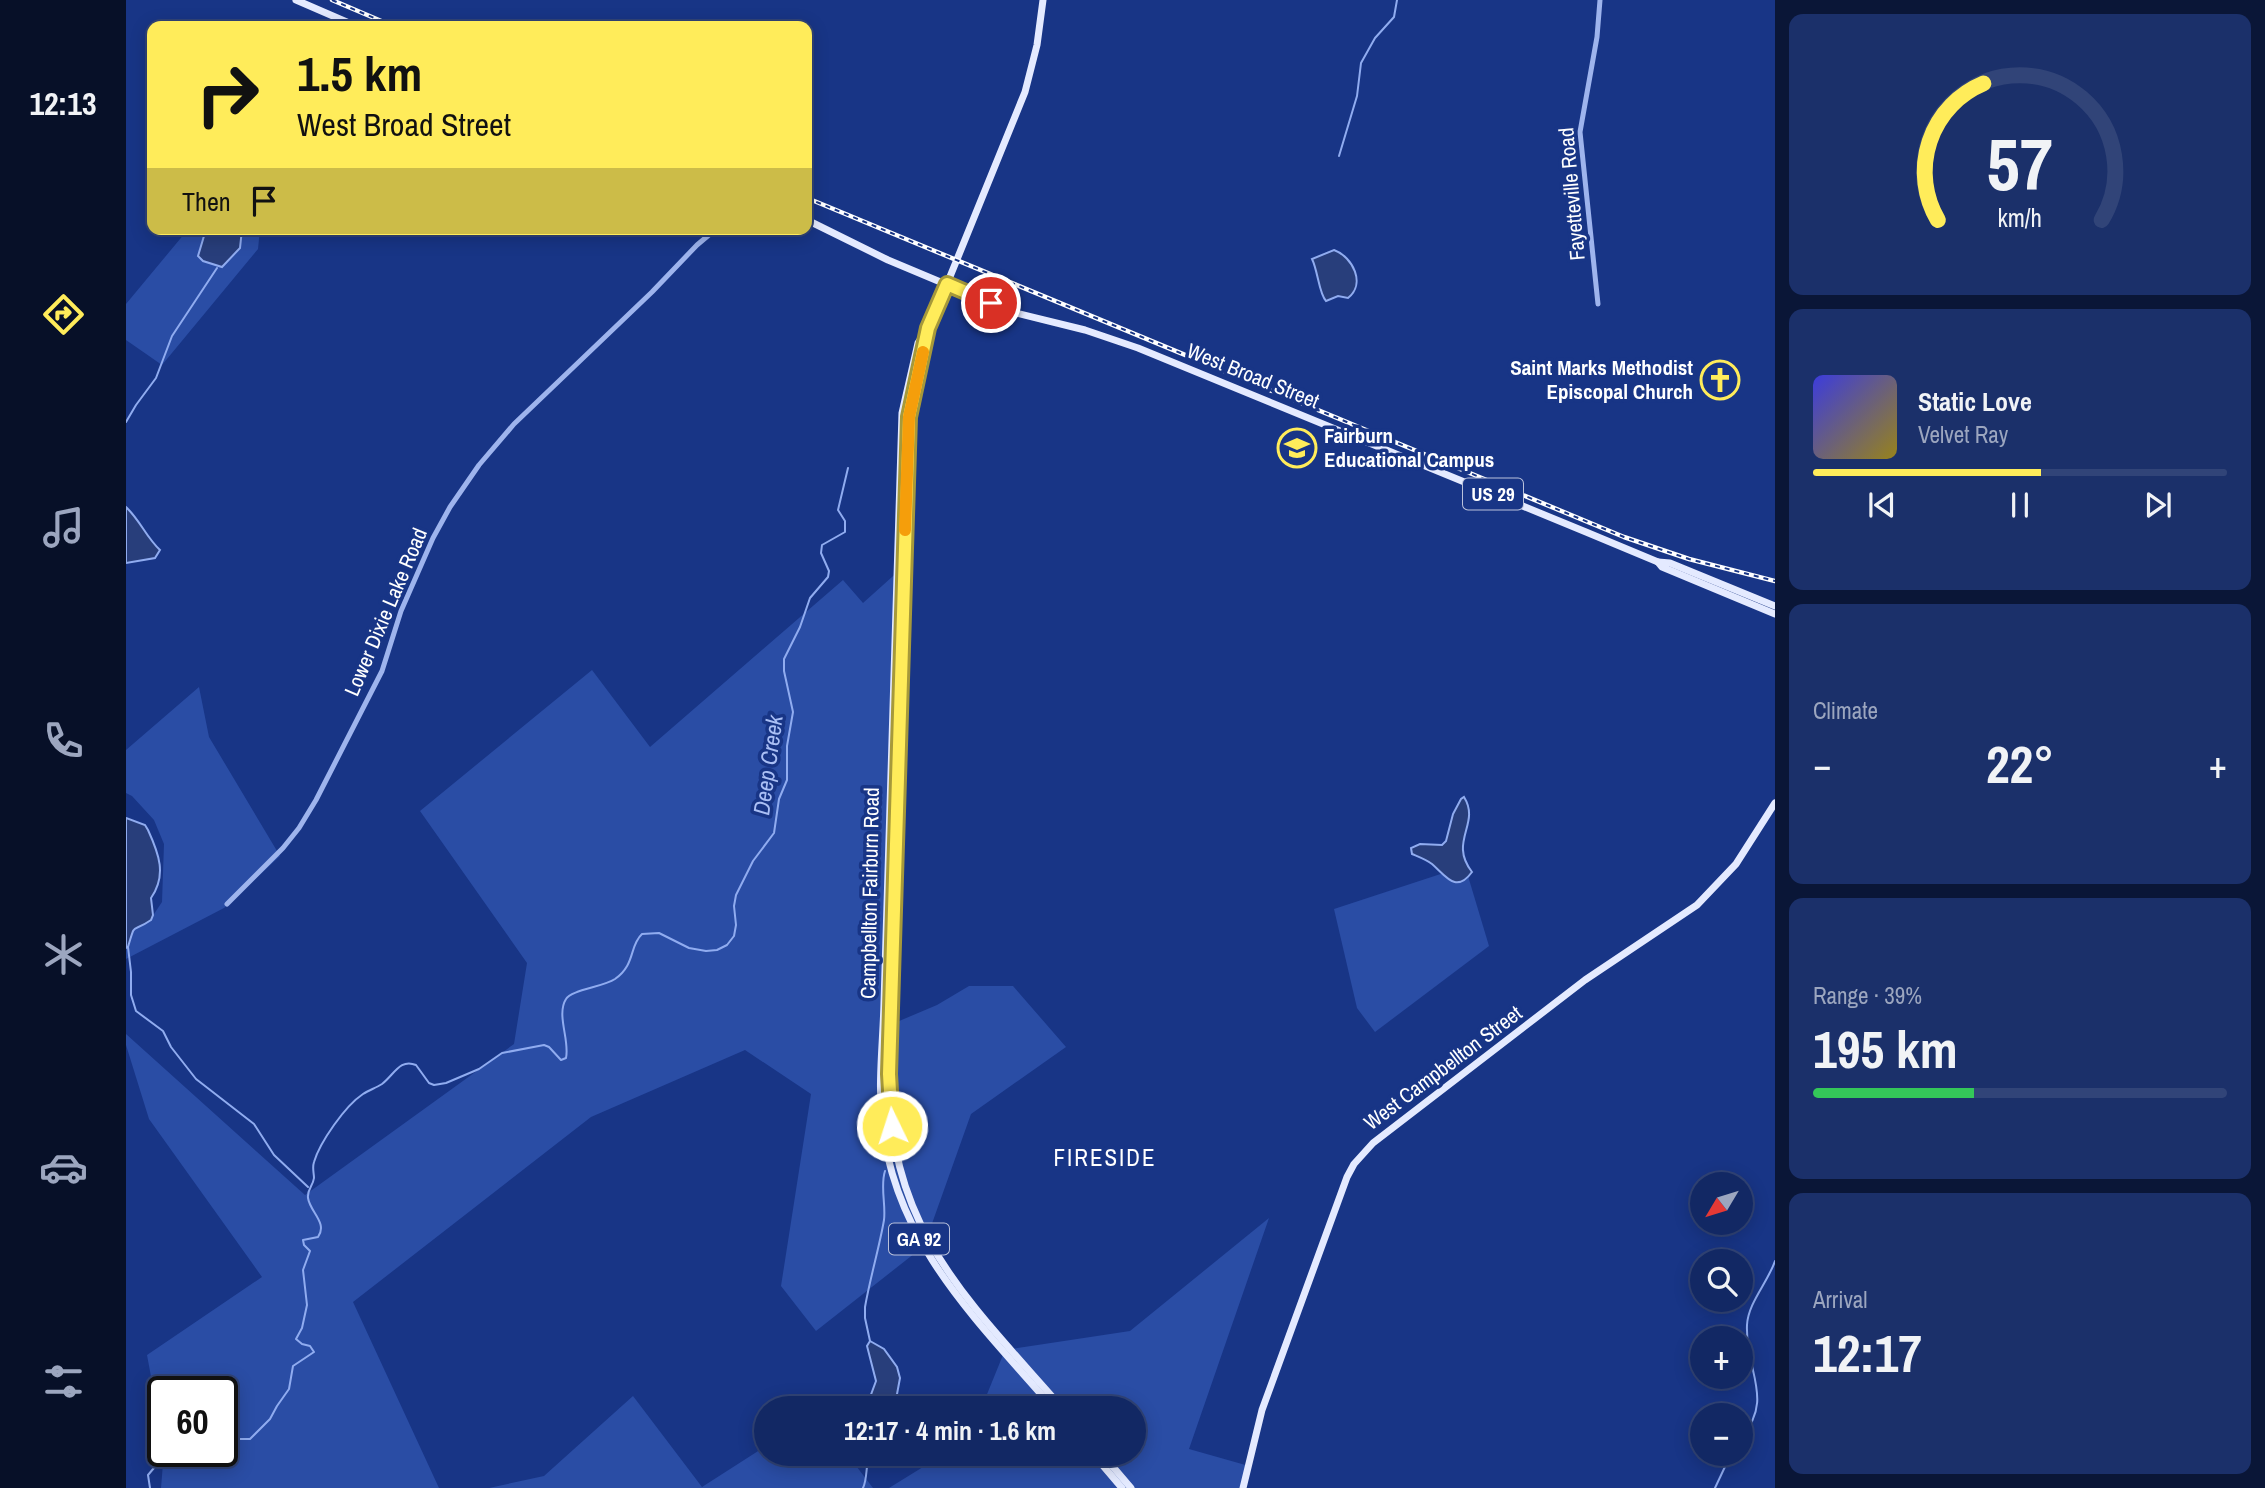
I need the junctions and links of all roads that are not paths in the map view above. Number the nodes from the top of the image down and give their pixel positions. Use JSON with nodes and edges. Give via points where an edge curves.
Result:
{"nodes":[{"id":1,"x":296,"y":0,"type":"edge"},
{"id":2,"x":1043,"y":0,"type":"edge"},
{"id":3,"x":1600,"y":0,"type":"edge"},
{"id":4,"x":344,"y":21,"type":"edge"},
{"id":5,"x":812,"y":223,"type":"edge"},
{"id":6,"x":709,"y":235,"type":"edge"},
{"id":7,"x":947,"y":284,"type":"junction"},
{"id":8,"x":1598,"y":304,"type":"dead end"},
{"id":9,"x":928,"y":328,"type":"junction"},
{"id":10,"x":1658,"y":562,"type":"junction"},
{"id":11,"x":1775,"y":606,"type":"edge"},
{"id":12,"x":1775,"y":614,"type":"edge"},
{"id":13,"x":1775,"y":803,"type":"edge"},
{"id":14,"x":227,"y":904,"type":"dead end"},
{"id":15,"x":1043,"y":1396,"type":"edge"},
{"id":16,"x":1052,"y":1396,"type":"edge"},
{"id":17,"x":1103,"y":1466,"type":"edge"},
{"id":18,"x":1112,"y":1466,"type":"edge"},
{"id":19,"x":1122,"y":1488,"type":"edge"},
{"id":20,"x":1131,"y":1488,"type":"edge"},
{"id":21,"x":1243,"y":1488,"type":"edge"}],
"edges":[{"from":1,"to":4,"type":"main road"},
{"from":2,"to":7,"type":"main road","name":"Campbellton Fairburn Road","via":[[1025,92]]},
{"from":3,"to":8,"type":"street","name":"Fayetteville Road","via":[[1580,132]]},
{"from":5,"to":7,"type":"main road","number":"US 29"},
{"from":6,"to":14,"type":"street","name":"Lower Dixie Lake Road","via":[[514,424],[479,465],[433,538],[401,611],[382,671],[316,800],[283,848]]},
{"from":7,"to":9,"type":"main road","name":"Campbellton Fairburn Road","number":"GA 92"},
{"from":7,"to":10,"type":"main road","name":"West Broad Street","number":"US 29","via":[[1012,312],[1113,338]]},
{"from":9,"to":15,"type":"main road","name":"Campbellton Fairburn Road","number":"GA 92","via":[[914,356],[900,428],[882,1119],[896,1187],[929,1257],[961,1302]]},
{"from":9,"to":16,"type":"main road","name":"Campbellton Fairburn Road","number":"GA 92","via":[[913,389],[907,446],[889,1074],[892,1126],[905,1186],[937,1257],[957,1287]]},
{"from":10,"to":11,"type":"main road","name":"West Broad Street","number":"US 29"},
{"from":10,"to":12,"type":"main road","name":"West Broad Street","number":"US 29"},
{"from":13,"to":21,"type":"main road","name":"West Campbellton Street","via":[[1736,864],[1698,905],[1593,974],[1363,1153],[1347,1177],[1282,1353]]},
{"from":17,"to":19,"type":"main road"},
{"from":18,"to":20,"type":"main road"}]}
